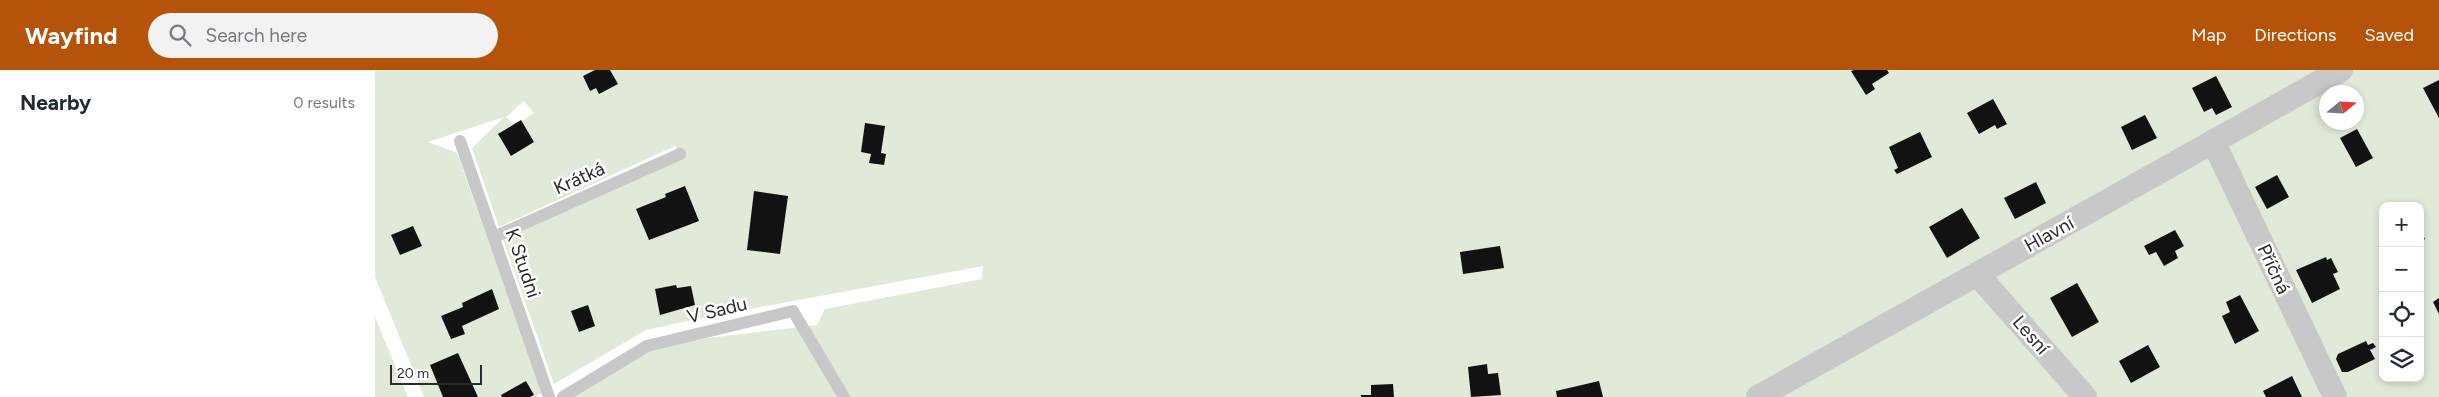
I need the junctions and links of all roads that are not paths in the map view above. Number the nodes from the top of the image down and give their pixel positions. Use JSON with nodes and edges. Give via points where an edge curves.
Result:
{"nodes":[{"id":1,"x":2341,"y":70,"type":"edge"},
{"id":2,"x":460,"y":141,"type":"dead end"},
{"id":3,"x":2213,"y":141,"type":"junction"},
{"id":4,"x":680,"y":154,"type":"dead end"},
{"id":5,"x":494,"y":237,"type":"junction"},
{"id":6,"x":1977,"y":274,"type":"junction"},
{"id":7,"x":549,"y":397,"type":"edge"},
{"id":8,"x":563,"y":397,"type":"edge"},
{"id":9,"x":844,"y":397,"type":"edge"},
{"id":10,"x":1758,"y":397,"type":"edge"},
{"id":11,"x":2085,"y":397,"type":"edge"},
{"id":12,"x":2335,"y":397,"type":"edge"}],
"edges":[{"from":1,"to":3,"type":"street","name":"Hlavní"},
{"from":2,"to":5,"type":"lane","name":"K Studni"},
{"from":3,"to":6,"type":"street","name":"Hlavní"},
{"from":3,"to":12,"type":"street","name":"Příčná"},
{"from":4,"to":5,"type":"lane","name":"Krátká"},
{"from":5,"to":7,"type":"lane","name":"K Studni"},
{"from":6,"to":10,"type":"street","name":"Hlavní"},
{"from":6,"to":11,"type":"street","name":"Lesní"},
{"from":8,"to":9,"type":"lane","name":"V Sadu","via":[[647,346],[793,312]]}]}
